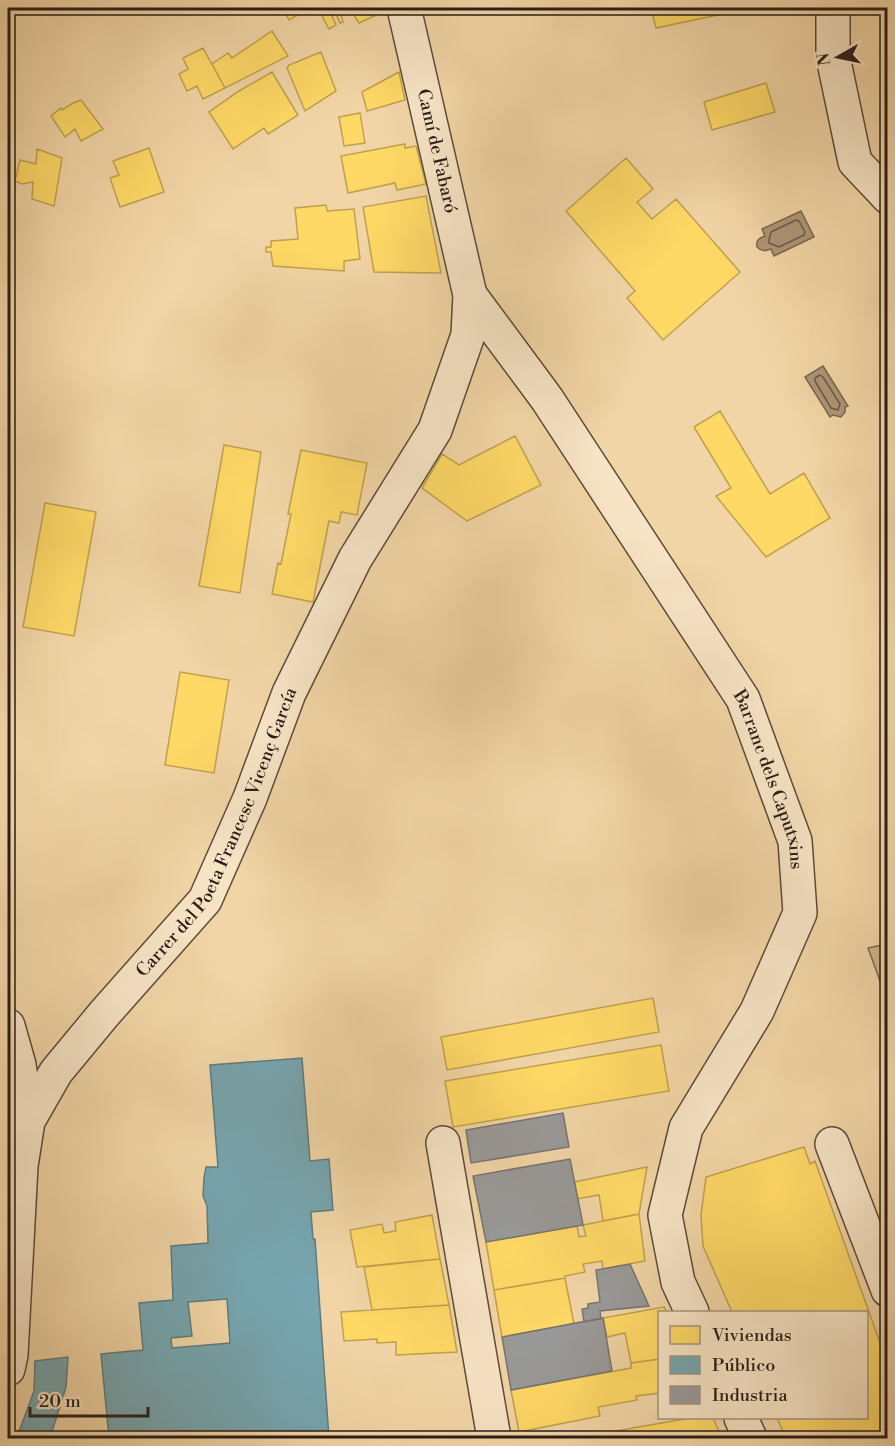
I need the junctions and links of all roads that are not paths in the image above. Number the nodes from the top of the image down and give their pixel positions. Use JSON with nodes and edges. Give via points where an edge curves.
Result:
{"nodes":[{"id":1,"x":404,"y":8,"type":"edge"},
{"id":2,"x":833,"y":8,"type":"edge"},
{"id":3,"x":888,"y":197,"type":"edge"},
{"id":4,"x":470,"y":295,"type":"junction"},
{"id":5,"x":8,"y":1026,"type":"edge"},
{"id":6,"x":28,"y":1121,"type":"junction"},
{"id":7,"x":443,"y":1143,"type":"dead end"},
{"id":8,"x":832,"y":1144,"type":"dead end"},
{"id":9,"x":888,"y":1290,"type":"edge"},
{"id":10,"x":692,"y":1311,"type":"edge"},
{"id":11,"x":8,"y":1370,"type":"edge"},
{"id":12,"x":741,"y":1419,"type":"edge"},
{"id":13,"x":494,"y":1438,"type":"edge"},
{"id":14,"x":750,"y":1438,"type":"edge"}],
"edges":[{"from":1,"to":4,"type":"street","name":"Camí de Fabaró"},
{"from":2,"to":3,"type":"street","via":[[833,57],[855,162]]},
{"from":4,"to":6,"type":"street","name":"Carrer del Poeta Francesc Vicenç García","via":[[468,334],[435,430],[355,559],[294,683],[206,900],[56,1072]]},
{"from":4,"to":10,"type":"street","name":"Barranc dels Caputxins","via":[[547,399],[743,699],[795,841],[800,913],[757,1011],[686,1128],[665,1215],[678,1282]]},
{"from":5,"to":6,"type":"street"},
{"from":6,"to":11,"type":"street","name":"Carrer del Poeta Francesc Vicenç García","via":[[21,1166]]},
{"from":7,"to":13,"type":"street"},
{"from":8,"to":9,"type":"street"},
{"from":12,"to":14,"type":"street"}]}
